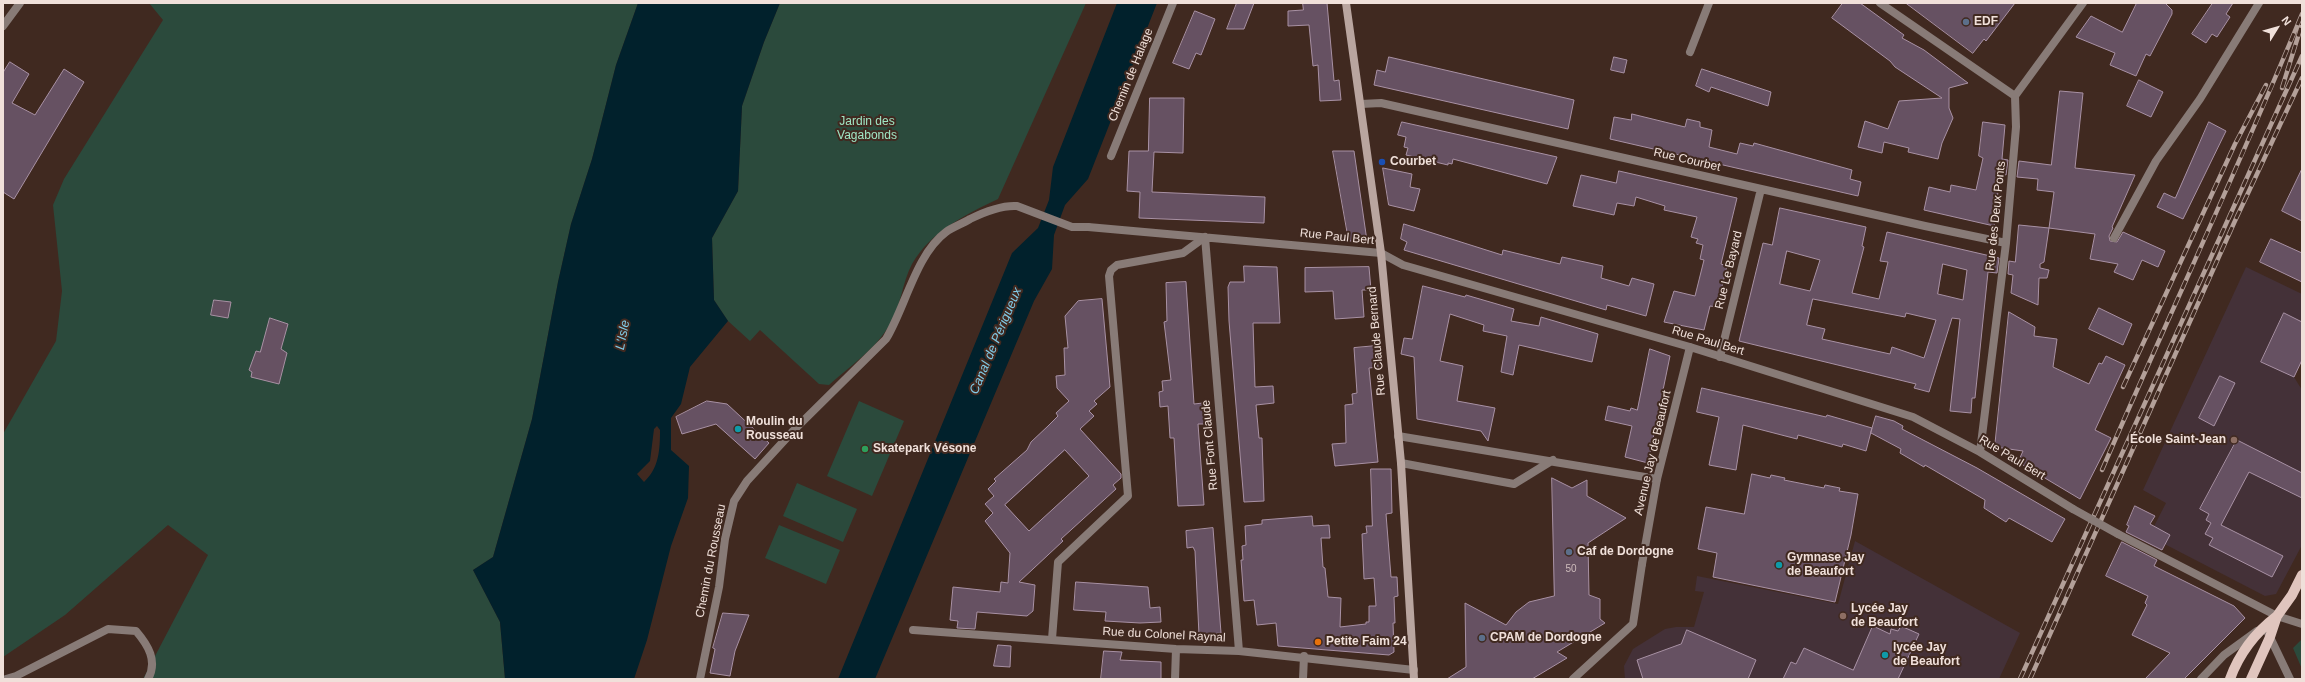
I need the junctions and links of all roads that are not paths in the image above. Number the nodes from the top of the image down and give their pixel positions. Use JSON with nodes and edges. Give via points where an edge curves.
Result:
{"nodes":[{"id":1,"x":20,"y":3,"type":"edge"},
{"id":2,"x":1173,"y":3,"type":"edge"},
{"id":3,"x":1346,"y":3,"type":"edge"},
{"id":4,"x":1709,"y":3,"type":"edge"},
{"id":5,"x":1880,"y":3,"type":"edge"},
{"id":6,"x":2083,"y":3,"type":"edge"},
{"id":7,"x":2259,"y":3,"type":"edge"},
{"id":8,"x":3,"y":26,"type":"edge"},
{"id":9,"x":1690,"y":52,"type":"dead end"},
{"id":10,"x":2015,"y":96,"type":"junction"},
{"id":11,"x":1361,"y":104,"type":"junction"},
{"id":12,"x":1111,"y":156,"type":"dead end"},
{"id":13,"x":1761,"y":189,"type":"junction"},
{"id":14,"x":1072,"y":227,"type":"joint"},
{"id":15,"x":1205,"y":237,"type":"junction"},
{"id":16,"x":2114,"y":238,"type":"dead end"},
{"id":17,"x":2006,"y":243,"type":"junction"},
{"id":18,"x":1381,"y":253,"type":"junction"},
{"id":19,"x":1690,"y":347,"type":"junction"},
{"id":20,"x":1720,"y":357,"type":"junction"},
{"id":21,"x":1398,"y":436,"type":"junction"},
{"id":22,"x":1980,"y":452,"type":"junction"},
{"id":23,"x":1553,"y":460,"type":"junction"},
{"id":24,"x":1401,"y":462,"type":"junction"},
{"id":25,"x":1657,"y":479,"type":"junction"},
{"id":26,"x":2302,"y":575,"type":"edge"},
{"id":27,"x":2277,"y":616,"type":"junction"},
{"id":28,"x":2302,"y":624,"type":"edge"},
{"id":29,"x":2260,"y":628,"type":"junction"},
{"id":30,"x":913,"y":630,"type":"dead end"},
{"id":31,"x":2270,"y":637,"type":"junction"},
{"id":32,"x":1052,"y":639,"type":"junction"},
{"id":33,"x":1176,"y":650,"type":"junction"},
{"id":34,"x":1239,"y":651,"type":"junction"},
{"id":35,"x":1304,"y":656,"type":"junction"},
{"id":36,"x":1414,"y":670,"type":"junction"},
{"id":37,"x":6,"y":679,"type":"edge"},
{"id":38,"x":148,"y":679,"type":"edge"},
{"id":39,"x":700,"y":679,"type":"edge"},
{"id":40,"x":1175,"y":679,"type":"edge"},
{"id":41,"x":1303,"y":679,"type":"edge"},
{"id":42,"x":1414,"y":679,"type":"edge"},
{"id":43,"x":1573,"y":679,"type":"edge"},
{"id":44,"x":2201,"y":679,"type":"edge"},
{"id":45,"x":2230,"y":679,"type":"edge"},
{"id":46,"x":2251,"y":679,"type":"edge"},
{"id":47,"x":2290,"y":679,"type":"edge"}],
"edges":[{"from":1,"to":8,"type":"street"},
{"from":2,"to":12,"type":"street","name":"Chemin de Halage"},
{"from":3,"to":11,"type":"main road","name":"Rue Claude Bernard"},
{"from":4,"to":9,"type":"street"},
{"from":5,"to":10,"type":"street"},
{"from":6,"to":10,"type":"street"},
{"from":7,"to":16,"type":"street","via":[[2200,99],[2156,160]]},
{"from":10,"to":17,"type":"street","name":"Rue des Deux Ponts","via":[[2016,127]]},
{"from":11,"to":13,"type":"street","name":"Rue Courbet","via":[[1381,104]]},
{"from":11,"to":18,"type":"main road","name":"Rue Claude Bernard"},
{"from":13,"to":17,"type":"street","name":"Rue Courbet"},
{"from":13,"to":20,"type":"street","name":"Rue Le Bayard"},
{"from":14,"to":15,"type":"street","name":"Rue Paul Bert"},
{"from":14,"to":39,"type":"street","name":"Chemin du Rousseau","via":[[1008,205],[978,215],[945,233],[921,261],[897,321],[886,339],[793,431],[747,481],[734,501]]},
{"from":15,"to":18,"type":"street","name":"Rue Paul Bert"},
{"from":15,"to":32,"type":"street","via":[[1183,254],[1117,265],[1111,270],[1128,496],[1058,562]]},
{"from":15,"to":34,"type":"street","name":"Rue Font Claude"},
{"from":17,"to":22,"type":"street","name":"Rue des Deux Ponts"},
{"from":18,"to":19,"type":"street","name":"Rue Paul Bert","via":[[1403,265]]},
{"from":18,"to":21,"type":"main road","name":"Rue Claude Bernard"},
{"from":19,"to":20,"type":"street","name":"Rue Paul Bert"},
{"from":19,"to":25,"type":"street","name":"Avenue Jay de Beaufort"},
{"from":20,"to":22,"type":"street","name":"Rue Paul Bert","via":[[1913,417]]},
{"from":21,"to":23,"type":"street"},
{"from":21,"to":24,"type":"main road","name":"Rue Claude Bernard"},
{"from":22,"to":27,"type":"street","name":"Rue Paul Bert","bridge":true,"via":[[2118,534]]},
{"from":23,"to":24,"type":"street","via":[[1514,484]]},
{"from":23,"to":25,"type":"street"},
{"from":24,"to":36,"type":"main road","name":"Rue Claude Bernard"},
{"from":25,"to":43,"type":"street","name":"Avenue Jay de Beaufort","via":[[1633,624]]},
{"from":26,"to":27,"type":"main road"},
{"from":27,"to":28,"type":"street","name":"Rue Paul Bert"},
{"from":27,"to":29,"type":"main road"},
{"from":27,"to":31,"type":"main road"},
{"from":29,"to":31,"type":"street","via":[[2267,631]]},
{"from":29,"to":44,"type":"street","via":[[2224,655]]},
{"from":29,"to":45,"type":"main road","via":[[2236,663]]},
{"from":30,"to":32,"type":"street","name":"Rue du Colonel Raynal"},
{"from":31,"to":46,"type":"main road"},
{"from":31,"to":47,"type":"street"},
{"from":32,"to":33,"type":"street","name":"Rue du Colonel Raynal"},
{"from":33,"to":34,"type":"street","name":"Rue du Colonel Raynal"},
{"from":33,"to":40,"type":"street"},
{"from":34,"to":35,"type":"street","name":"Rue du Colonel Raynal"},
{"from":35,"to":36,"type":"street","name":"Rue du Colonel Raynal"},
{"from":35,"to":41,"type":"street"},
{"from":36,"to":42,"type":"main road","name":"Rue Claude Bernard"},
{"from":37,"to":38,"type":"street","via":[[108,628],[136,631],[150,647],[153,670]]}]}
